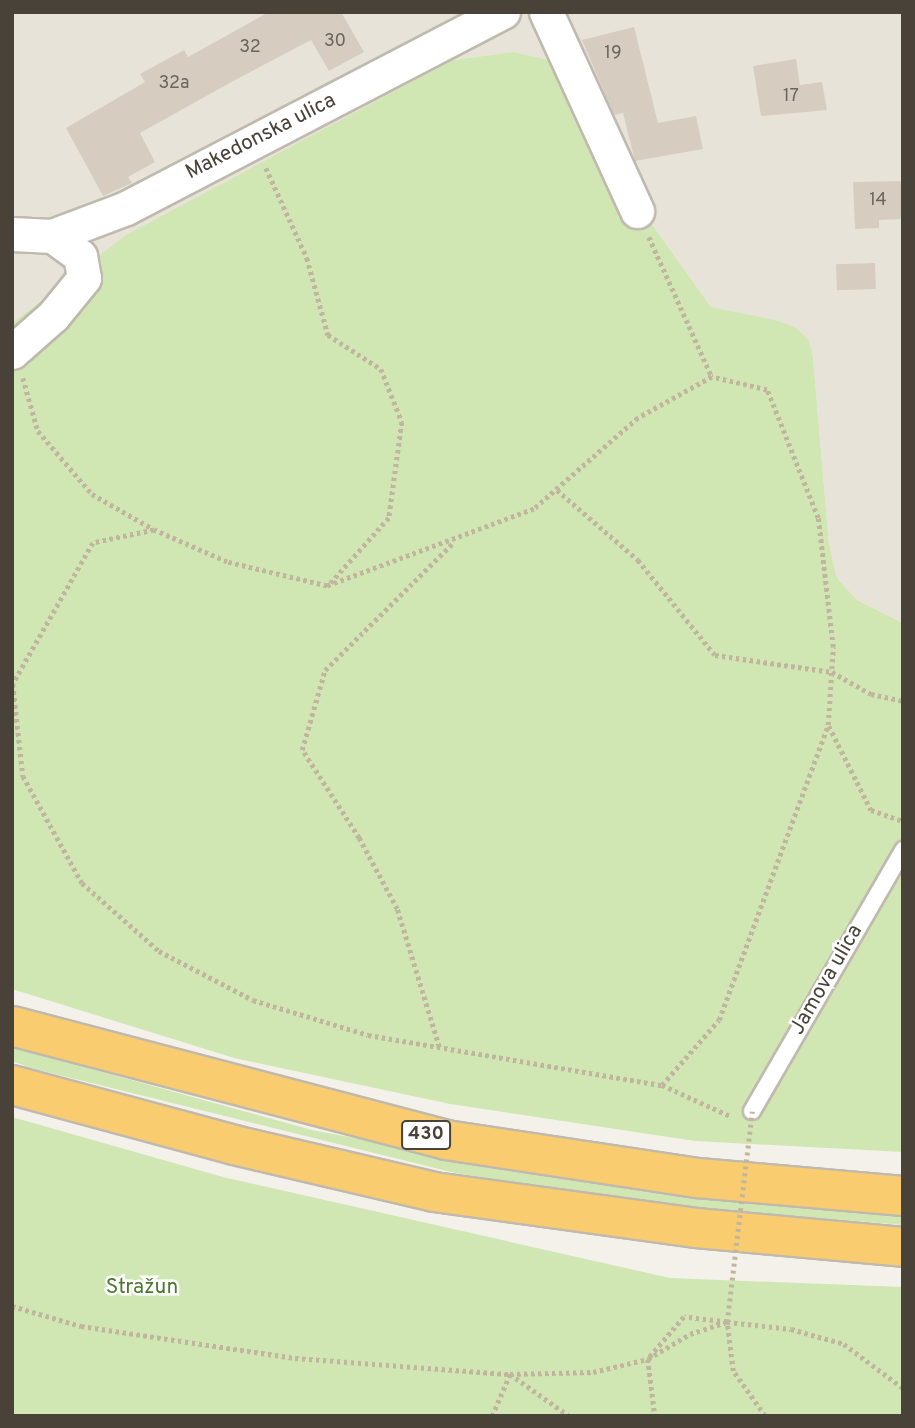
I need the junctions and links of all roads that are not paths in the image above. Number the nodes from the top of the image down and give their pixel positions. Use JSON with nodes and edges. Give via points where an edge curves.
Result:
{"nodes":[{"id":1,"x":503,"y":12,"type":"edge"},
{"id":2,"x":546,"y":12,"type":"edge"},
{"id":3,"x":638,"y":211,"type":"road end"},
{"id":4,"x":12,"y":234,"type":"edge"},
{"id":5,"x":52,"y":236,"type":"junction"},
{"id":6,"x":13,"y":351,"type":"edge"},
{"id":7,"x":903,"y":850,"type":"edge"},
{"id":8,"x":12,"y":1026,"type":"edge"},
{"id":9,"x":12,"y":1085,"type":"edge"},
{"id":10,"x":751,"y":1118,"type":"road end"},
{"id":11,"x":903,"y":1196,"type":"edge"},
{"id":12,"x":903,"y":1247,"type":"edge"}],
"edges":[{"from":1,"to":5,"type":"street","name":"Makedonska ulica","via":[[126,208]]},
{"from":2,"to":3,"type":"street"},
{"from":4,"to":5,"type":"street","name":"Makedonska ulica"},
{"from":5,"to":6,"type":"street","via":[[80,256],[84,278],[53,316]]},
{"from":7,"to":10,"type":"lane","name":"Jamova ulica"},
{"from":8,"to":11,"type":"highway","number":"430","via":[[446,1140],[698,1178]]},
{"from":9,"to":12,"type":"highway","via":[[434,1192],[696,1228]]}]}
